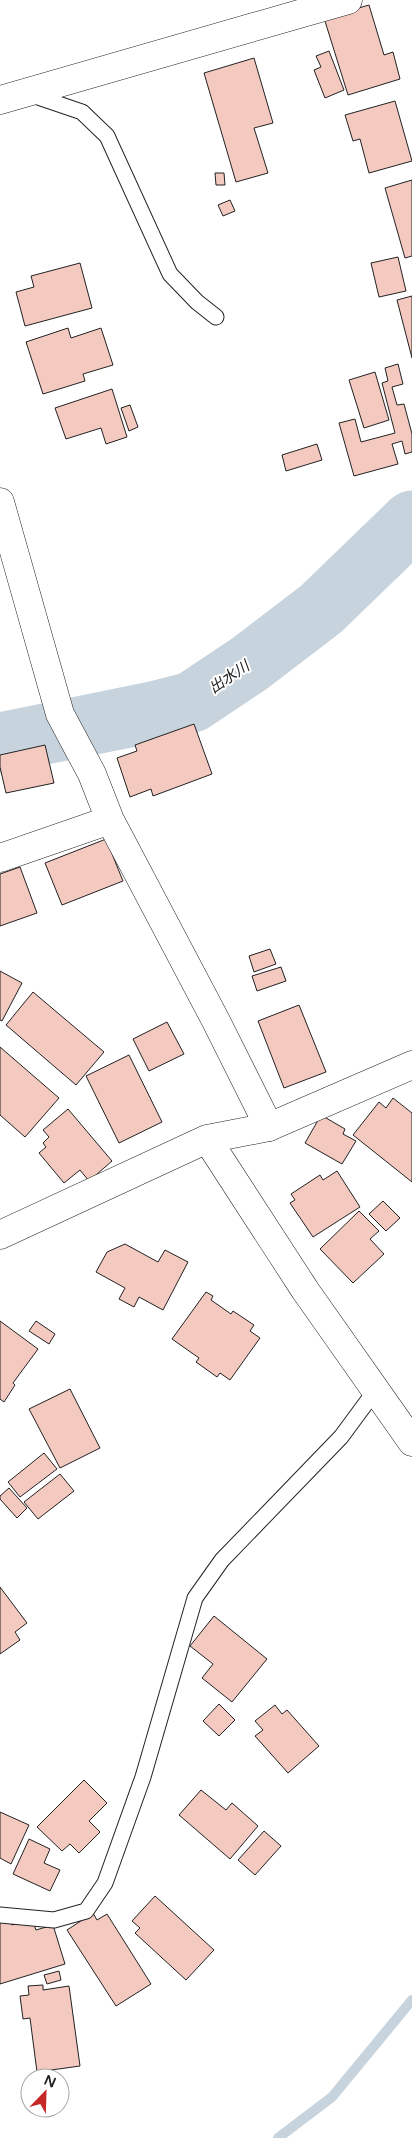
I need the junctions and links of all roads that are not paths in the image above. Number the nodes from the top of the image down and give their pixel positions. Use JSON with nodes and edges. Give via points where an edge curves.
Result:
{"nodes":[{"id":1,"x":348,"y":0,"type":"edge"},
{"id":2,"x":13,"y":97,"type":"edge"},
{"id":3,"x":216,"y":317,"type":"dead end"},
{"id":4,"x":0,"y":502,"type":"edge"},
{"id":5,"x":110,"y":820,"type":"junction"},
{"id":6,"x":0,"y":858,"type":"edge"},
{"id":7,"x":412,"y":1065,"type":"edge"},
{"id":8,"x":269,"y":1127,"type":"junction"},
{"id":9,"x":207,"y":1140,"type":"junction"},
{"id":10,"x":0,"y":1235,"type":"edge"},
{"id":11,"x":375,"y":1391,"type":"junction"},
{"id":12,"x":412,"y":1442,"type":"edge"},
{"id":13,"x":0,"y":1915,"type":"edge"}],
"edges":[{"from":1,"to":2,"type":"street"},
{"from":2,"to":3,"type":"lane","via":[[82,112],[107,136],[170,274]]},
{"from":4,"to":5,"type":"street","via":[[60,714],[92,774]]},
{"from":5,"to":6,"type":"street"},
{"from":5,"to":8,"type":"street"},
{"from":7,"to":8,"type":"street"},
{"from":8,"to":9,"type":"street"},
{"from":9,"to":10,"type":"street"},
{"from":9,"to":11,"type":"street"},
{"from":11,"to":12,"type":"street"},
{"from":11,"to":13,"type":"lane","via":[[341,1437],[222,1560],[195,1598],[143,1777],[105,1883],[86,1912],[54,1920]]}]}
